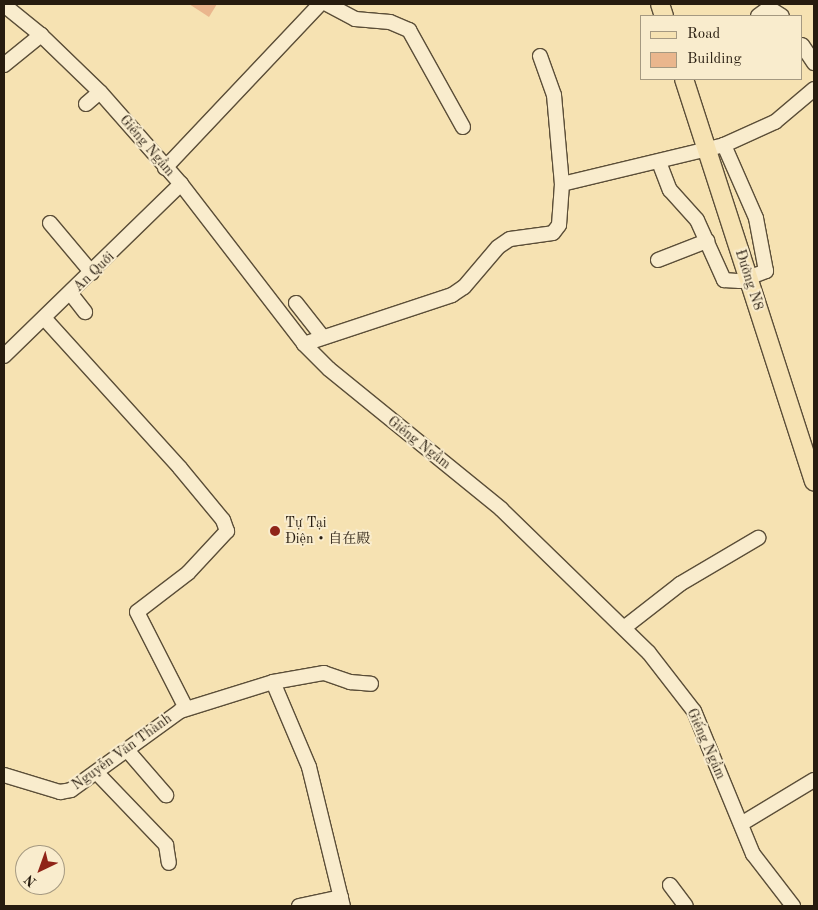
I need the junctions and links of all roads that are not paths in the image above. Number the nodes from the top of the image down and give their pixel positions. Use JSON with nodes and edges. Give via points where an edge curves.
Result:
{"nodes":[{"id":1,"x":320,"y":4,"type":"edge"},
{"id":2,"x":327,"y":4,"type":"edge"},
{"id":3,"x":4,"y":5,"type":"edge"},
{"id":4,"x":759,"y":15,"type":"edge"},
{"id":5,"x":780,"y":15,"type":"edge"},
{"id":6,"x":42,"y":35,"type":"junction"},
{"id":7,"x":803,"y":46,"type":"edge"},
{"id":8,"x":540,"y":56,"type":"dead end"},
{"id":9,"x":814,"y":63,"type":"edge"},
{"id":10,"x":4,"y":65,"type":"edge"},
{"id":11,"x":684,"y":80,"type":"edge"},
{"id":12,"x":814,"y":90,"type":"edge"},
{"id":13,"x":100,"y":92,"type":"junction"},
{"id":14,"x":86,"y":104,"type":"dead end"},
{"id":15,"x":463,"y":127,"type":"dead end"},
{"id":16,"x":715,"y":147,"type":"junction"},
{"id":17,"x":659,"y":162,"type":"junction"},
{"id":18,"x":165,"y":168,"type":"junction"},
{"id":19,"x":181,"y":184,"type":"junction"},
{"id":20,"x":562,"y":184,"type":"junction"},
{"id":21,"x":50,"y":223,"type":"dead end"},
{"id":22,"x":707,"y":241,"type":"junction"},
{"id":23,"x":658,"y":260,"type":"dead end"},
{"id":24,"x":92,"y":272,"type":"junction"},
{"id":25,"x":748,"y":278,"type":"junction"},
{"id":26,"x":70,"y":294,"type":"junction"},
{"id":27,"x":296,"y":303,"type":"dead end"},
{"id":28,"x":85,"y":312,"type":"dead end"},
{"id":29,"x":45,"y":319,"type":"junction"},
{"id":30,"x":322,"y":336,"type":"junction"},
{"id":31,"x":304,"y":344,"type":"junction"},
{"id":32,"x":4,"y":356,"type":"edge"},
{"id":33,"x":814,"y":482,"type":"edge"},
{"id":34,"x":758,"y":538,"type":"dead end"},
{"id":35,"x":625,"y":627,"type":"junction"},
{"id":36,"x":273,"y":682,"type":"junction"},
{"id":37,"x":371,"y":684,"type":"dead end"},
{"id":38,"x":186,"y":708,"type":"junction"},
{"id":39,"x":127,"y":750,"type":"junction"},
{"id":40,"x":97,"y":773,"type":"junction"},
{"id":41,"x":4,"y":775,"type":"edge"},
{"id":42,"x":814,"y":780,"type":"edge"},
{"id":43,"x":166,"y":795,"type":"dead end"},
{"id":44,"x":741,"y":824,"type":"junction"},
{"id":45,"x":169,"y":863,"type":"dead end"},
{"id":46,"x":670,"y":885,"type":"dead end"},
{"id":47,"x":342,"y":902,"type":"edge"},
{"id":48,"x":789,"y":905,"type":"edge"},
{"id":49,"x":298,"y":906,"type":"edge"},
{"id":50,"x":686,"y":906,"type":"edge"}],
"edges":[{"from":1,"to":18,"type":"street"},
{"from":2,"to":15,"type":"street","via":[[355,19],[390,22],[409,30]]},
{"from":3,"to":6,"type":"street","name":"Giếng Ngầm"},
{"from":4,"to":5,"type":"street","via":[[769,8]]},
{"from":6,"to":10,"type":"street"},
{"from":6,"to":13,"type":"street","name":"Giếng Ngầm"},
{"from":7,"to":9,"type":"street"},
{"from":8,"to":20,"type":"street","via":[[554,95]]},
{"from":11,"to":16,"type":"main road","name":"Đường N8"},
{"from":12,"to":16,"type":"street","via":[[775,122]]},
{"from":13,"to":14,"type":"street"},
{"from":13,"to":18,"type":"street","name":"Giếng Ngầm"},
{"from":16,"to":17,"type":"street"},
{"from":16,"to":25,"type":"main road","name":"Đường N8"},
{"from":16,"to":25,"type":"street","via":[[756,218],[766,271]]},
{"from":17,"to":20,"type":"street","via":[[639,163]]},
{"from":17,"to":22,"type":"street","via":[[670,190],[692,211]]},
{"from":18,"to":19,"type":"street","name":"Giếng Ngầm"},
{"from":19,"to":24,"type":"street","name":"An Quới"},
{"from":19,"to":31,"type":"street","name":"Giếng Ngầm"},
{"from":20,"to":30,"type":"street","via":[[560,225],[553,233],[510,239],[452,295]]},
{"from":21,"to":24,"type":"street"},
{"from":22,"to":23,"type":"street"},
{"from":22,"to":25,"type":"street","via":[[724,280],[728,283]]},
{"from":24,"to":26,"type":"street","name":"An Quới"},
{"from":25,"to":33,"type":"main road","name":"Đường N8"},
{"from":26,"to":28,"type":"street"},
{"from":26,"to":29,"type":"street","name":"An Quới"},
{"from":27,"to":30,"type":"street"},
{"from":29,"to":32,"type":"street","name":"An Quới"},
{"from":29,"to":38,"type":"street","via":[[118,397],[225,525],[227,531],[218,543],[188,573],[137,612]]},
{"from":30,"to":31,"type":"street"},
{"from":31,"to":35,"type":"street","name":"Giếng Ngầm","via":[[382,414],[501,509]]},
{"from":34,"to":35,"type":"street","via":[[680,584]]},
{"from":35,"to":44,"type":"street","name":"Giếng Ngầm","via":[[694,711]]},
{"from":36,"to":37,"type":"street","name":"Nguyễn Văn Thành","via":[[324,673],[350,682]]},
{"from":36,"to":38,"type":"street","name":"Nguyễn Văn Thành"},
{"from":36,"to":47,"type":"street","via":[[309,767]]},
{"from":38,"to":39,"type":"street","name":"Nguyễn Văn Thành"},
{"from":39,"to":40,"type":"street","name":"Nguyễn Văn Thành"},
{"from":39,"to":43,"type":"street"},
{"from":40,"to":41,"type":"street","name":"Nguyễn Văn Thành","via":[[71,790],[60,792]]},
{"from":40,"to":45,"type":"street","via":[[166,845]]},
{"from":42,"to":44,"type":"street"},
{"from":44,"to":48,"type":"street","name":"Giếng Ngầm","via":[[753,854]]},
{"from":46,"to":50,"type":"street"},
{"from":47,"to":49,"type":"street"}]}
